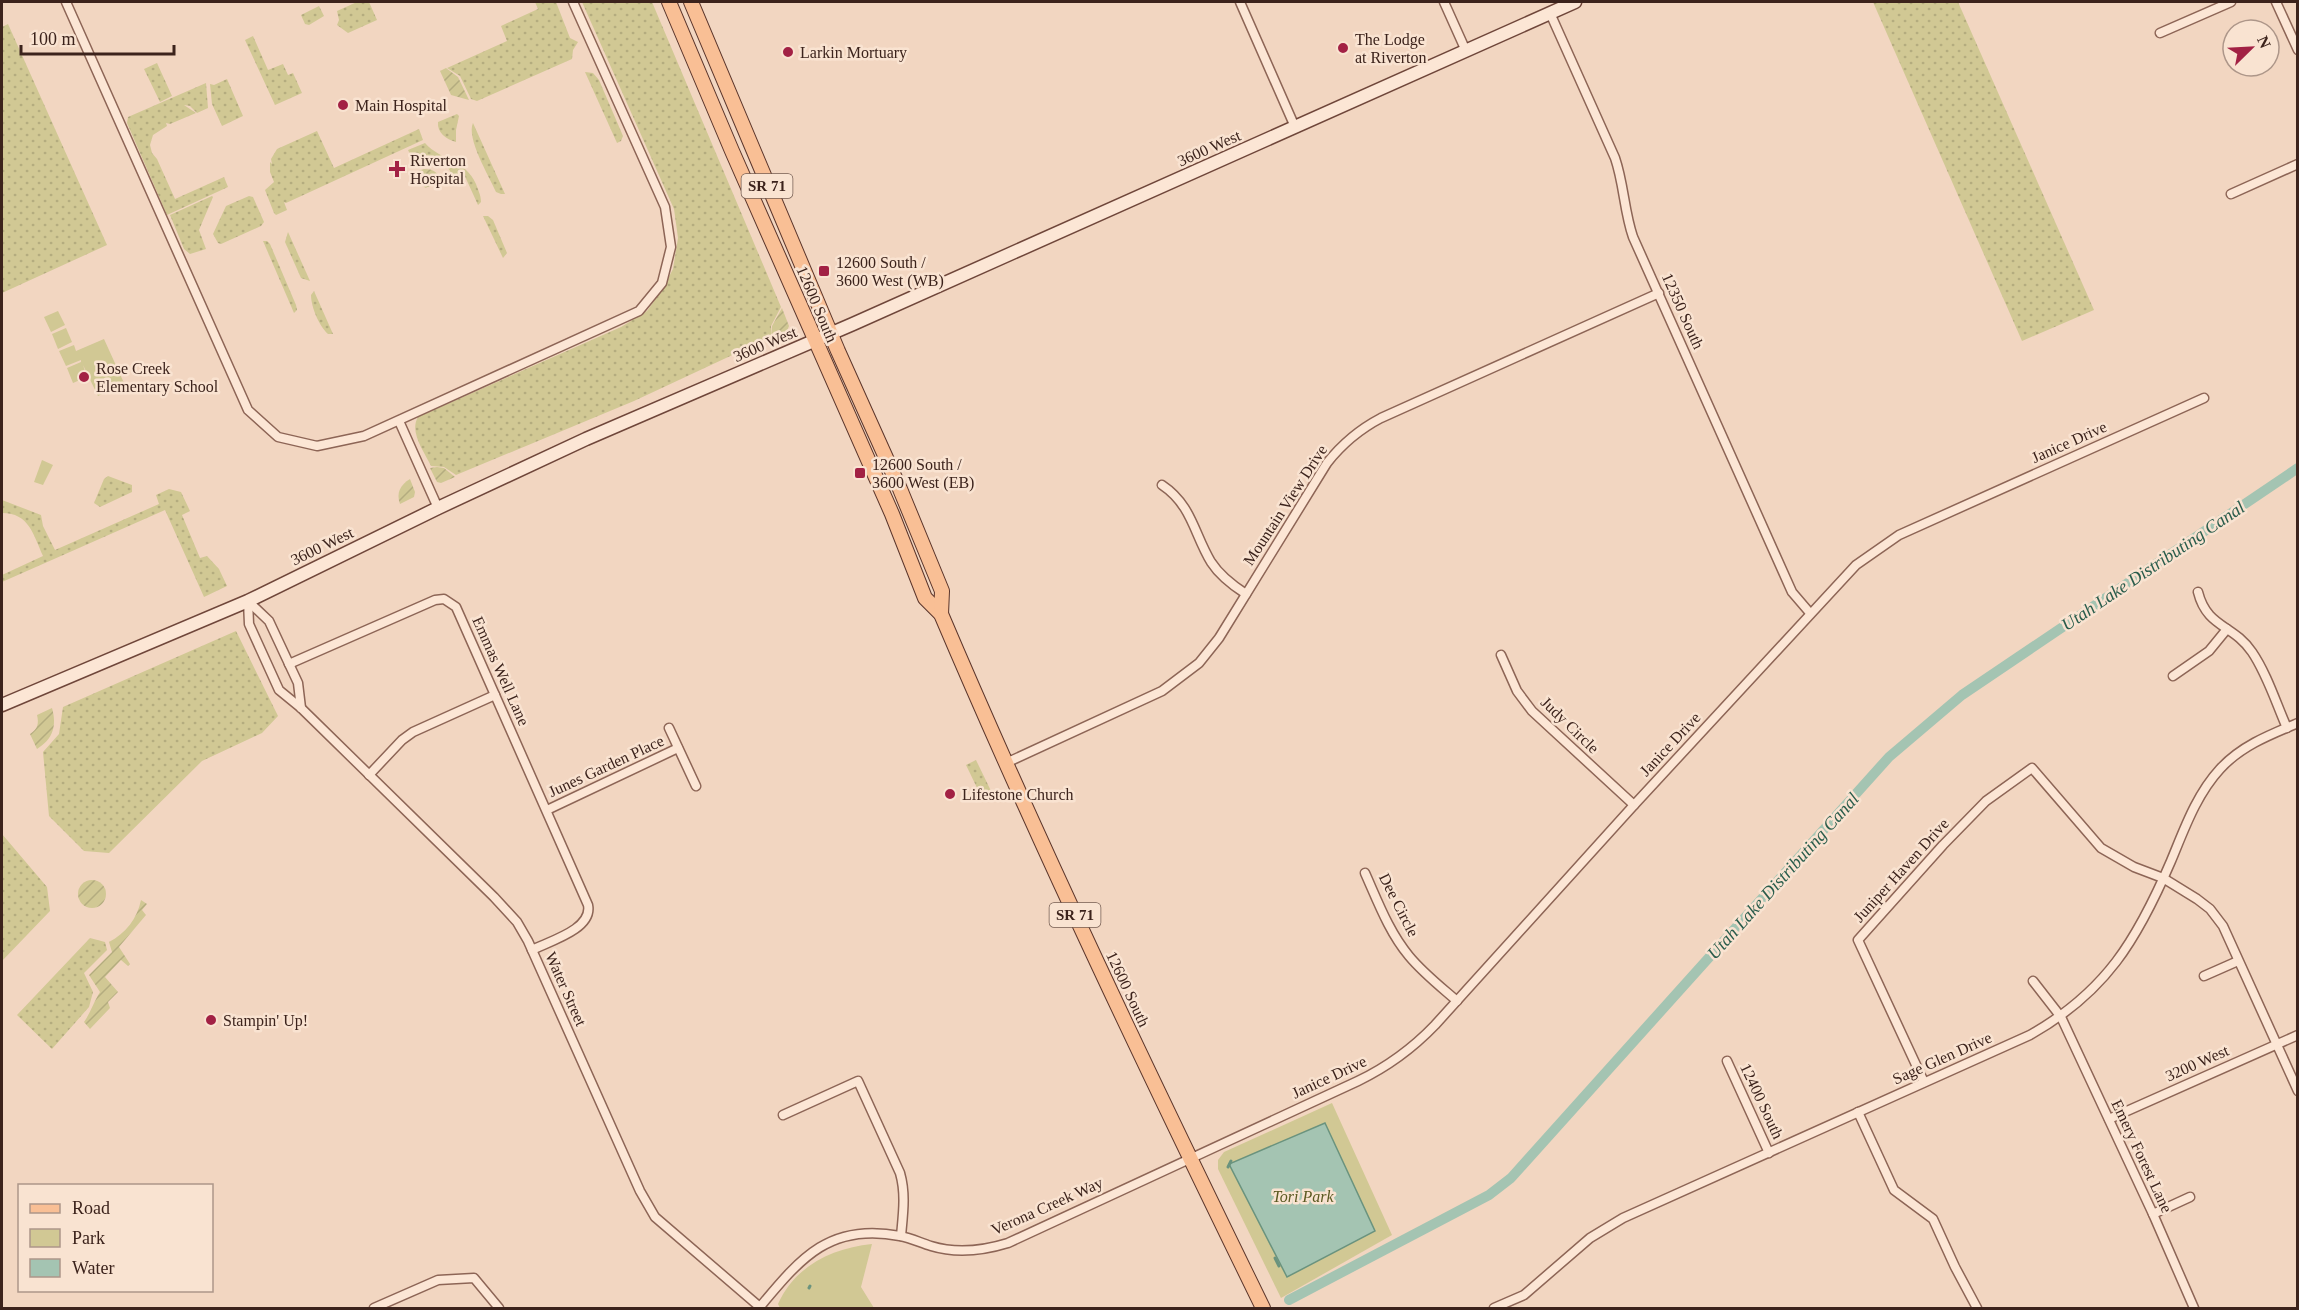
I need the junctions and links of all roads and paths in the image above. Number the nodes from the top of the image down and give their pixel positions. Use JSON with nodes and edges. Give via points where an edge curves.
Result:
{"nodes":[{"id":1,"x":66,"y":2,"type":"edge"},
{"id":2,"x":573,"y":2,"type":"edge"},
{"id":3,"x":669,"y":2,"type":"edge"},
{"id":4,"x":691,"y":2,"type":"edge"},
{"id":5,"x":1240,"y":2,"type":"edge"},
{"id":6,"x":1444,"y":2,"type":"edge"},
{"id":7,"x":1575,"y":2,"type":"edge"},
{"id":8,"x":2232,"y":2,"type":"edge"},
{"id":9,"x":2276,"y":2,"type":"edge"},
{"id":10,"x":1550,"y":13,"type":"junction"},
{"id":11,"x":2160,"y":33,"type":"dead end"},
{"id":12,"x":2298,"y":50,"type":"edge"},
{"id":13,"x":1466,"y":51,"type":"junction"},
{"id":14,"x":1295,"y":127,"type":"junction"},
{"id":15,"x":2298,"y":164,"type":"edge"},
{"id":16,"x":2231,"y":194,"type":"dead end"},
{"id":17,"x":1659,"y":294,"type":"junction"},
{"id":18,"x":831,"y":333,"type":"junction"},
{"id":19,"x":815,"y":340,"type":"junction"},
{"id":20,"x":2204,"y":398,"type":"dead end"},
{"id":21,"x":399,"y":421,"type":"junction"},
{"id":22,"x":1162,"y":485,"type":"dead end"},
{"id":23,"x":438,"y":508,"type":"junction"},
{"id":24,"x":2198,"y":592,"type":"dead end"},
{"id":25,"x":1246,"y":594,"type":"junction"},
{"id":26,"x":248,"y":601,"type":"junction"},
{"id":27,"x":1810,"y":613,"type":"junction"},
{"id":28,"x":941,"y":614,"type":"junction"},
{"id":29,"x":2227,"y":629,"type":"junction"},
{"id":30,"x":1501,"y":655,"type":"dead end"},
{"id":31,"x":289,"y":664,"type":"junction"},
{"id":32,"x":2173,"y":676,"type":"dead end"},
{"id":33,"x":495,"y":695,"type":"junction"},
{"id":34,"x":2,"y":705,"type":"edge"},
{"id":35,"x":301,"y":708,"type":"junction"},
{"id":36,"x":2298,"y":723,"type":"edge"},
{"id":37,"x":669,"y":728,"type":"dead end"},
{"id":38,"x":2287,"y":728,"type":"junction"},
{"id":39,"x":678,"y":748,"type":"junction"},
{"id":40,"x":1006,"y":763,"type":"junction"},
{"id":41,"x":369,"y":776,"type":"junction"},
{"id":42,"x":696,"y":786,"type":"dead end"},
{"id":43,"x":1634,"y":805,"type":"junction"},
{"id":44,"x":547,"y":810,"type":"junction"},
{"id":45,"x":1365,"y":873,"type":"dead end"},
{"id":46,"x":2163,"y":878,"type":"junction"},
{"id":47,"x":532,"y":950,"type":"junction"},
{"id":48,"x":2238,"y":961,"type":"junction"},
{"id":49,"x":2204,"y":976,"type":"dead end"},
{"id":50,"x":2033,"y":981,"type":"dead end"},
{"id":51,"x":1457,"y":1001,"type":"junction"},
{"id":52,"x":2061,"y":1017,"type":"junction"},
{"id":53,"x":2298,"y":1035,"type":"edge"},
{"id":54,"x":2277,"y":1044,"type":"junction"},
{"id":55,"x":1727,"y":1061,"type":"dead end"},
{"id":56,"x":1924,"y":1082,"type":"junction"},
{"id":57,"x":2298,"y":1091,"type":"edge"},
{"id":58,"x":1858,"y":1112,"type":"junction"},
{"id":59,"x":783,"y":1115,"type":"dead end"},
{"id":60,"x":2109,"y":1119,"type":"junction"},
{"id":61,"x":1769,"y":1153,"type":"junction"},
{"id":62,"x":1190,"y":1157,"type":"junction"},
{"id":63,"x":2190,"y":1197,"type":"dead end"},
{"id":64,"x":2153,"y":1214,"type":"junction"},
{"id":65,"x":901,"y":1236,"type":"junction"},
{"id":66,"x":374,"y":1308,"type":"edge"},
{"id":67,"x":499,"y":1308,"type":"edge"},
{"id":68,"x":760,"y":1308,"type":"edge"},
{"id":69,"x":1263,"y":1308,"type":"edge"},
{"id":70,"x":1494,"y":1308,"type":"edge"},
{"id":71,"x":1977,"y":1308,"type":"edge"},
{"id":72,"x":2194,"y":1308,"type":"edge"}],
"edges":[{"from":1,"to":21,"type":"street","via":[[248,410],[278,437],[317,446],[364,436]]},
{"from":2,"to":21,"type":"street","via":[[665,207],[671,246],[662,283],[639,311]]},
{"from":3,"to":19,"type":"main road","name":"12600 South","number":"SR 71"},
{"from":4,"to":18,"type":"main road","name":"12600 South","number":"SR 71"},
{"from":5,"to":14,"type":"street"},
{"from":6,"to":13,"type":"street"},
{"from":7,"to":10,"type":"main road","name":"3600 West"},
{"from":8,"to":11,"type":"street"},
{"from":9,"to":12,"type":"street"},
{"from":10,"to":13,"type":"main road","name":"3600 West"},
{"from":10,"to":17,"type":"street","name":"12350 South","via":[[1615,158],[1628,225]]},
{"from":13,"to":14,"type":"main road","name":"3600 West"},
{"from":14,"to":18,"type":"main road","name":"3600 West"},
{"from":15,"to":16,"type":"street"},
{"from":17,"to":25,"type":"street","name":"Mountain View Drive","via":[[1381,417],[1361,430],[1326,463]]},
{"from":17,"to":27,"type":"street","name":"12350 South","via":[[1792,592]]},
{"from":18,"to":19,"type":"main road","name":"3600 West"},
{"from":18,"to":28,"type":"main road","name":"12600 South","number":"SR 71","via":[[942,591]]},
{"from":19,"to":23,"type":"main road","name":"3600 West"},
{"from":19,"to":28,"type":"main road","name":"12600 South","number":"SR 71","via":[[925,598]]},
{"from":20,"to":27,"type":"street","name":"Janice Drive","via":[[1899,535],[1856,565]]},
{"from":21,"to":23,"type":"street"},
{"from":22,"to":25,"type":"street","via":[[1185,506],[1216,569]]},
{"from":23,"to":26,"type":"main road","name":"3600 West"},
{"from":24,"to":29,"type":"street","via":[[2208,615]]},
{"from":25,"to":40,"type":"street","name":"Mountain View Drive","via":[[1210,651],[1176,683]]},
{"from":26,"to":31,"type":"street","via":[[269,621]]},
{"from":26,"to":34,"type":"main road","name":"3600 West"},
{"from":26,"to":35,"type":"street","name":"Water Street","via":[[249,624],[279,690]]},
{"from":27,"to":43,"type":"street","name":"Janice Drive"},
{"from":28,"to":40,"type":"main road","name":"12600 South","number":"SR 71"},
{"from":29,"to":32,"type":"street","via":[[2209,651]]},
{"from":29,"to":38,"type":"street","via":[[2256,657]]},
{"from":30,"to":43,"type":"street","name":"Judy Circle","via":[[1517,691],[1532,711]]},
{"from":31,"to":33,"type":"street","name":"Emmas Well Lane","via":[[444,599],[456,607]]},
{"from":31,"to":35,"type":"street","via":[[298,683]]},
{"from":33,"to":41,"type":"street","via":[[413,732]]},
{"from":33,"to":44,"type":"street","name":"Emmas Well Lane"},
{"from":35,"to":41,"type":"street","name":"Water Street"},
{"from":36,"to":38,"type":"street","name":"Sage Glen Drive"},
{"from":37,"to":39,"type":"street","name":"Junes Garden Place"},
{"from":38,"to":46,"type":"street","name":"Sage Glen Drive","via":[[2237,754],[2212,778],[2192,810]]},
{"from":39,"to":42,"type":"street","name":"Junes Garden Place"},
{"from":39,"to":44,"type":"street","name":"Junes Garden Place"},
{"from":40,"to":62,"type":"main road","name":"12600 South","number":"SR 71"},
{"from":41,"to":47,"type":"street","name":"Water Street","via":[[494,897],[517,922]]},
{"from":43,"to":51,"type":"street","name":"Janice Drive"},
{"from":44,"to":47,"type":"street","name":"Emmas Well Lane","via":[[587,900],[589,916],[578,928]]},
{"from":45,"to":51,"type":"street","name":"Dee Circle","via":[[1402,946]]},
{"from":46,"to":48,"type":"street","via":[[2210,909],[2223,926]]},
{"from":46,"to":52,"type":"street","name":"Sage Glen Drive","via":[[2126,950],[2109,973]]},
{"from":46,"to":56,"type":"street","name":"Juniper Haven Drive","via":[[2101,848],[2032,768],[1986,801],[1858,940]]},
{"from":47,"to":68,"type":"street","name":"Water Street","via":[[640,1191],[656,1217]]},
{"from":48,"to":49,"type":"street"},
{"from":48,"to":54,"type":"street"},
{"from":50,"to":52,"type":"street","name":"Emery Forest Lane"},
{"from":51,"to":62,"type":"street","name":"Janice Drive","via":[[1412,1047],[1372,1074]]},
{"from":52,"to":56,"type":"street","name":"Sage Glen Drive"},
{"from":52,"to":60,"type":"street","name":"Emery Forest Lane"},
{"from":53,"to":54,"type":"street","name":"3200 West"},
{"from":54,"to":57,"type":"street"},
{"from":54,"to":60,"type":"street","name":"3200 West"},
{"from":55,"to":61,"type":"street","name":"12400 South"},
{"from":56,"to":58,"type":"street","name":"Sage Glen Drive"},
{"from":58,"to":61,"type":"street","name":"Sage Glen Drive"},
{"from":58,"to":71,"type":"street","via":[[1894,1191],[1933,1219]]},
{"from":59,"to":65,"type":"street","via":[[858,1081],[904,1187]]},
{"from":60,"to":64,"type":"street","name":"Emery Forest Lane"},
{"from":61,"to":70,"type":"street","name":"Sage Glen Drive","via":[[1623,1218],[1590,1238],[1524,1295]]},
{"from":62,"to":65,"type":"street","name":"Verona Creek Way","via":[[1008,1243],[983,1250],[955,1251]]},
{"from":62,"to":69,"type":"main road","name":"12600 South","number":"SR 71"},
{"from":63,"to":64,"type":"street"},
{"from":64,"to":72,"type":"street","name":"Emery Forest Lane"},
{"from":65,"to":68,"type":"street","name":"Verona Creek Way","via":[[855,1235],[830,1241],[808,1254]]},
{"from":66,"to":67,"type":"street","via":[[438,1280],[474,1278]]}]}
